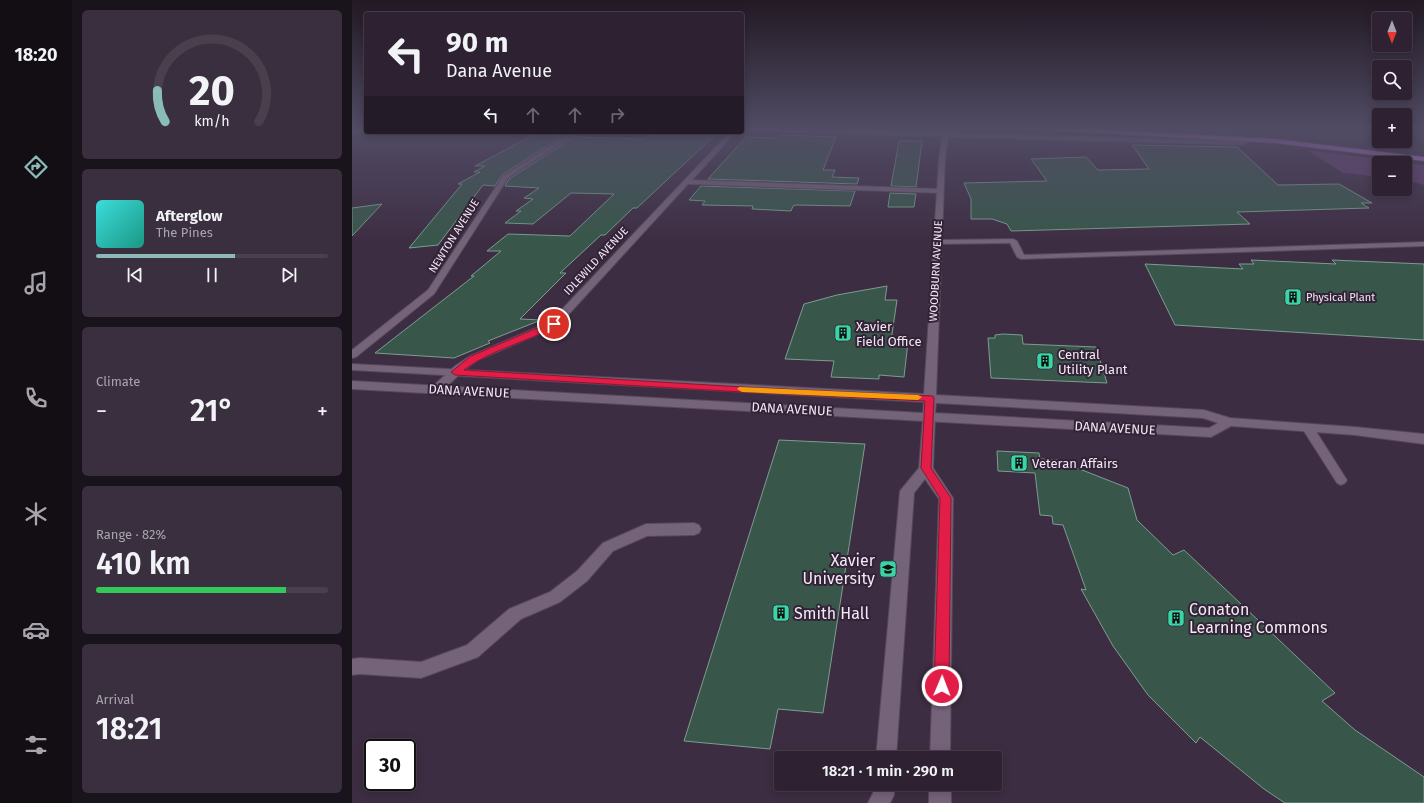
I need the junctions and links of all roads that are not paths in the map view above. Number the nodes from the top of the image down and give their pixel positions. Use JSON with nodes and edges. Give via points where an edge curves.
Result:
{"nodes":[{"id":1,"x":522,"y":166,"type":"edge"},
{"id":2,"x":701,"y":166,"type":"edge"},
{"id":3,"x":944,"y":166,"type":"edge"},
{"id":4,"x":687,"y":182,"type":"junction"},
{"id":5,"x":940,"y":191,"type":"junction"},
{"id":6,"x":938,"y":242,"type":"junction"},
{"id":7,"x":1424,"y":244,"type":"edge"},
{"id":8,"x":352,"y":356,"type":"edge"},
{"id":9,"x":352,"y":367,"type":"edge"},
{"id":10,"x":455,"y":372,"type":"junction"},
{"id":11,"x":352,"y":385,"type":"edge"},
{"id":12,"x":436,"y":390,"type":"junction"},
{"id":13,"x":930,"y":398,"type":"junction"},
{"id":14,"x":929,"y":417,"type":"junction"},
{"id":15,"x":1229,"y":422,"type":"junction"},
{"id":16,"x":1308,"y":428,"type":"junction"},
{"id":17,"x":1424,"y":439,"type":"edge"},
{"id":18,"x":926,"y":468,"type":"junction"},
{"id":19,"x":1341,"y":480,"type":"dead end"},
{"id":20,"x":694,"y":530,"type":"dead end"},
{"id":21,"x":352,"y":667,"type":"edge"},
{"id":22,"x":887,"y":751,"type":"edge"},
{"id":23,"x":940,"y":751,"type":"edge"},
{"id":24,"x":883,"y":791,"type":"edge"},
{"id":25,"x":940,"y":791,"type":"edge"},
{"id":26,"x":879,"y":803,"type":"edge"},
{"id":27,"x":940,"y":803,"type":"edge"}],
"edges":[{"from":1,"to":8,"type":"street","name":"NEWTON AVENUE","via":[[505,177],[431,292]]},
{"from":2,"to":4,"type":"street","name":"IDLEWILD AVENUE"},
{"from":3,"to":5,"type":"street","name":"WOODBURN AVENUE"},
{"from":4,"to":5,"type":"street"},
{"from":4,"to":10,"type":"street","name":"IDLEWILD AVENUE","via":[[554,324],[474,358]]},
{"from":5,"to":6,"type":"street","name":"WOODBURN AVENUE"},
{"from":6,"to":7,"type":"lane","via":[[1013,241],[1022,257]]},
{"from":6,"to":13,"type":"street","name":"WOODBURN AVENUE"},
{"from":9,"to":10,"type":"street","name":"DANA AVENUE"},
{"from":10,"to":12,"type":"street","name":"IDLEWILD AVENUE"},
{"from":10,"to":13,"type":"street","name":"DANA AVENUE","via":[[742,390]]},
{"from":11,"to":12,"type":"street","name":"DANA AVENUE"},
{"from":12,"to":14,"type":"street","name":"DANA AVENUE"},
{"from":13,"to":14,"type":"street","name":"WOODBURN AVENUE"},
{"from":13,"to":15,"type":"street","name":"DANA AVENUE","via":[[1204,414]]},
{"from":14,"to":15,"type":"street","name":"DANA AVENUE","via":[[1211,433]]},
{"from":14,"to":18,"type":"street","name":"WOODBURN AVENUE"},
{"from":15,"to":16,"type":"street","name":"DANA AVENUE"},
{"from":16,"to":17,"type":"street","name":"DANA AVENUE"},
{"from":16,"to":19,"type":"lane"},
{"from":18,"to":22,"type":"street","via":[[907,491]]},
{"from":18,"to":23,"type":"street","via":[[946,498]]},
{"from":20,"to":21,"type":"lane","via":[[646,530],[608,547],[582,576],[555,597],[515,614],[472,651],[421,670]]},
{"from":24,"to":26,"type":"street"},
{"from":25,"to":27,"type":"street"}]}
